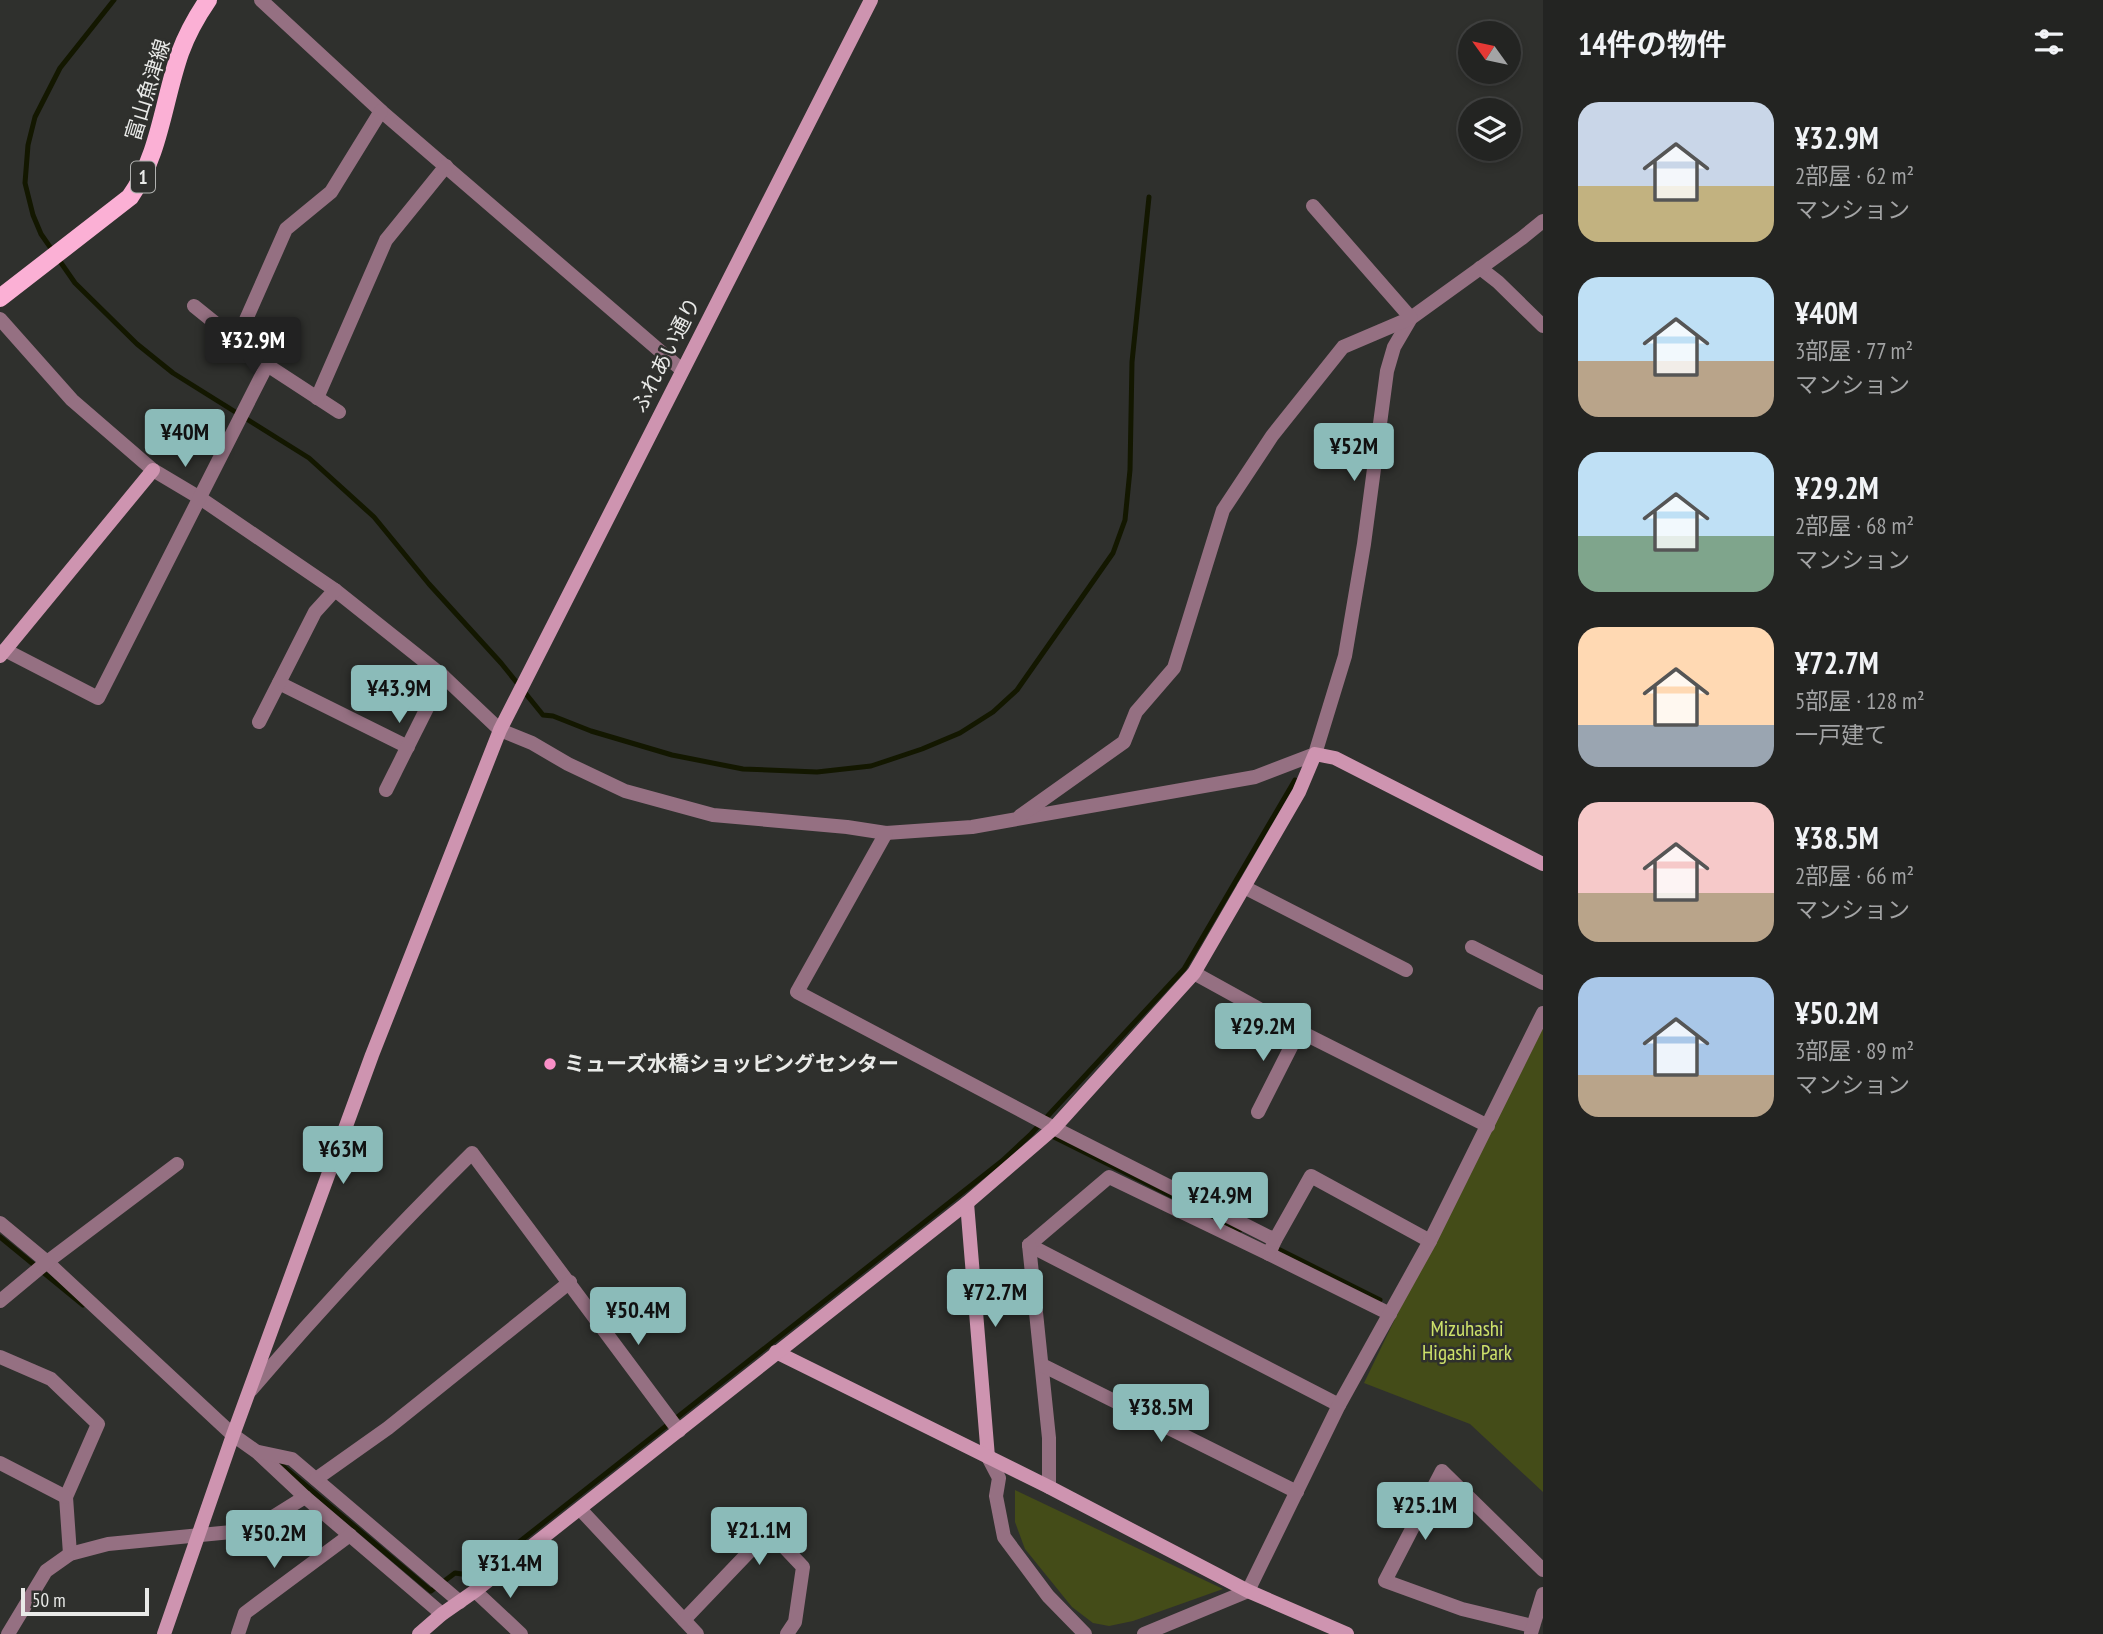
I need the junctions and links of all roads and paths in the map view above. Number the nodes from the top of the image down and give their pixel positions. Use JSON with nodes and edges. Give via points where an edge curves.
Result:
{"nodes":[{"id":1,"x":208,"y":0,"type":"edge"},
{"id":2,"x":261,"y":0,"type":"edge"},
{"id":3,"x":871,"y":0,"type":"edge"},
{"id":4,"x":381,"y":111,"type":"junction"},
{"id":5,"x":446,"y":166,"type":"junction"},
{"id":6,"x":1312,"y":206,"type":"dead end"},
{"id":7,"x":1543,"y":221,"type":"edge"},
{"id":8,"x":1480,"y":268,"type":"junction"},
{"id":9,"x":0,"y":298,"type":"edge"},
{"id":10,"x":194,"y":306,"type":"dead end"},
{"id":11,"x":1411,"y":318,"type":"junction"},
{"id":12,"x":0,"y":319,"type":"edge"},
{"id":13,"x":1543,"y":326,"type":"edge"},
{"id":14,"x":237,"y":340,"type":"junction"},
{"id":15,"x":267,"y":365,"type":"junction"},
{"id":16,"x":682,"y":370,"type":"junction"},
{"id":17,"x":317,"y":398,"type":"junction"},
{"id":18,"x":339,"y":412,"type":"dead end"},
{"id":19,"x":153,"y":470,"type":"junction"},
{"id":20,"x":200,"y":498,"type":"junction"},
{"id":21,"x":335,"y":590,"type":"junction"},
{"id":22,"x":3,"y":653,"type":"edge"},
{"id":23,"x":443,"y":676,"type":"junction"},
{"id":24,"x":279,"y":682,"type":"junction"},
{"id":25,"x":259,"y":722,"type":"dead end"},
{"id":26,"x":500,"y":730,"type":"junction"},
{"id":27,"x":408,"y":747,"type":"junction"},
{"id":28,"x":1315,"y":754,"type":"junction"},
{"id":29,"x":386,"y":790,"type":"dead end"},
{"id":30,"x":1016,"y":819,"type":"junction"},
{"id":31,"x":886,"y":833,"type":"junction"},
{"id":32,"x":1543,"y":864,"type":"edge"},
{"id":33,"x":1244,"y":887,"type":"junction"},
{"id":34,"x":1472,"y":947,"type":"dead end"},
{"id":35,"x":1406,"y":970,"type":"dead end"},
{"id":36,"x":1194,"y":973,"type":"junction"},
{"id":37,"x":1543,"y":984,"type":"edge"},
{"id":38,"x":1543,"y":1013,"type":"edge"},
{"id":39,"x":1299,"y":1031,"type":"junction"},
{"id":40,"x":1258,"y":1112,"type":"dead end"},
{"id":41,"x":1488,"y":1126,"type":"junction"},
{"id":42,"x":1054,"y":1128,"type":"junction"},
{"id":43,"x":177,"y":1164,"type":"dead end"},
{"id":44,"x":967,"y":1203,"type":"junction"},
{"id":45,"x":0,"y":1223,"type":"edge"},
{"id":46,"x":1430,"y":1241,"type":"junction"},
{"id":47,"x":1030,"y":1245,"type":"junction"},
{"id":48,"x":1272,"y":1247,"type":"junction"},
{"id":49,"x":47,"y":1262,"type":"junction"},
{"id":50,"x":570,"y":1282,"type":"junction"},
{"id":51,"x":0,"y":1301,"type":"edge"},
{"id":52,"x":1390,"y":1314,"type":"junction"},
{"id":53,"x":776,"y":1352,"type":"junction"},
{"id":54,"x":0,"y":1357,"type":"edge"},
{"id":55,"x":1042,"y":1365,"type":"junction"},
{"id":56,"x":250,"y":1391,"type":"junction"},
{"id":57,"x":1339,"y":1405,"type":"junction"},
{"id":58,"x":679,"y":1431,"type":"junction"},
{"id":59,"x":233,"y":1435,"type":"junction"},
{"id":60,"x":257,"y":1452,"type":"junction"},
{"id":61,"x":988,"y":1457,"type":"junction"},
{"id":62,"x":0,"y":1463,"type":"edge"},
{"id":63,"x":316,"y":1479,"type":"junction"},
{"id":64,"x":1049,"y":1487,"type":"junction"},
{"id":65,"x":1297,"y":1492,"type":"junction"},
{"id":66,"x":66,"y":1497,"type":"junction"},
{"id":67,"x":306,"y":1497,"type":"junction"},
{"id":68,"x":580,"y":1509,"type":"junction"},
{"id":69,"x":350,"y":1535,"type":"junction"},
{"id":70,"x":199,"y":1536,"type":"junction"},
{"id":71,"x":70,"y":1555,"type":"junction"},
{"id":72,"x":1543,"y":1570,"type":"edge"},
{"id":73,"x":475,"y":1591,"type":"junction"},
{"id":74,"x":1248,"y":1591,"type":"junction"},
{"id":75,"x":1543,"y":1594,"type":"edge"},
{"id":76,"x":460,"y":1602,"type":"junction"},
{"id":77,"x":442,"y":1614,"type":"junction"},
{"id":78,"x":684,"y":1620,"type":"junction"},
{"id":79,"x":1532,"y":1630,"type":"edge"},
{"id":80,"x":8,"y":1634,"type":"edge"},
{"id":81,"x":164,"y":1634,"type":"edge"},
{"id":82,"x":238,"y":1634,"type":"edge"},
{"id":83,"x":419,"y":1634,"type":"edge"},
{"id":84,"x":521,"y":1634,"type":"edge"},
{"id":85,"x":697,"y":1634,"type":"edge"},
{"id":86,"x":787,"y":1634,"type":"edge"},
{"id":87,"x":1085,"y":1634,"type":"edge"},
{"id":88,"x":1144,"y":1634,"type":"edge"},
{"id":89,"x":1348,"y":1634,"type":"edge"}],
"edges":[{"from":1,"to":9,"type":"main road","name":"富山魚津線","number":"1","via":[[180,53],[150,160],[130,197]]},
{"from":2,"to":4,"type":"street"},
{"from":3,"to":16,"type":"street","name":"ふれあい通り"},
{"from":4,"to":5,"type":"street"},
{"from":4,"to":14,"type":"street","via":[[331,192],[286,229]]},
{"from":5,"to":16,"type":"street"},
{"from":5,"to":17,"type":"street","via":[[386,240]]},
{"from":6,"to":11,"type":"street"},
{"from":7,"to":8,"type":"street"},
{"from":8,"to":11,"type":"street"},
{"from":8,"to":13,"type":"street"},
{"from":10,"to":14,"type":"street"},
{"from":11,"to":28,"type":"street","via":[[1394,347],[1387,371],[1345,656]]},
{"from":11,"to":30,"type":"street","via":[[1343,347],[1272,436],[1223,510],[1174,668],[1136,712],[1124,741]]},
{"from":12,"to":19,"type":"street","via":[[72,400]]},
{"from":14,"to":15,"type":"street"},
{"from":15,"to":17,"type":"street"},
{"from":15,"to":20,"type":"street"},
{"from":16,"to":26,"type":"street","name":"ふれあい通り"},
{"from":17,"to":18,"type":"street"},
{"from":19,"to":20,"type":"street"},
{"from":19,"to":22,"type":"street"},
{"from":20,"to":21,"type":"street"},
{"from":20,"to":22,"type":"street","via":[[98,698]]},
{"from":21,"to":23,"type":"street"},
{"from":21,"to":24,"type":"street","via":[[315,612]]},
{"from":23,"to":26,"type":"street"},
{"from":23,"to":27,"type":"street"},
{"from":24,"to":25,"type":"street"},
{"from":24,"to":27,"type":"street"},
{"from":26,"to":31,"type":"street","via":[[625,791],[713,816]]},
{"from":26,"to":56,"type":"street","name":"ふれあい通り","via":[[372,1055]]},
{"from":27,"to":29,"type":"street"},
{"from":28,"to":30,"type":"street","via":[[1255,777]]},
{"from":28,"to":32,"type":"street","via":[[1335,758]]},
{"from":28,"to":33,"type":"street","via":[[1299,792]]},
{"from":30,"to":31,"type":"street"},
{"from":31,"to":42,"type":"street","via":[[797,992]]},
{"from":33,"to":35,"type":"street"},
{"from":33,"to":36,"type":"street"},
{"from":34,"to":37,"type":"street"},
{"from":36,"to":39,"type":"street"},
{"from":36,"to":42,"type":"street"},
{"from":38,"to":41,"type":"street"},
{"from":39,"to":40,"type":"street"},
{"from":39,"to":41,"type":"street"},
{"from":41,"to":46,"type":"street"},
{"from":42,"to":44,"type":"street"},
{"from":42,"to":48,"type":"street"},
{"from":43,"to":49,"type":"street"},
{"from":44,"to":53,"type":"street"},
{"from":44,"to":61,"type":"street"},
{"from":45,"to":49,"type":"street"},
{"from":46,"to":48,"type":"street","via":[[1311,1176]]},
{"from":46,"to":52,"type":"street"},
{"from":47,"to":48,"type":"street","via":[[1110,1177]]},
{"from":47,"to":55,"type":"street"},
{"from":47,"to":57,"type":"street"},
{"from":48,"to":52,"type":"street"},
{"from":49,"to":51,"type":"street"},
{"from":49,"to":59,"type":"street"},
{"from":50,"to":56,"type":"street","via":[[472,1153],[316,1314]]},
{"from":50,"to":58,"type":"street"},
{"from":50,"to":63,"type":"street","via":[[388,1428]]},
{"from":52,"to":57,"type":"street"},
{"from":53,"to":58,"type":"street"},
{"from":53,"to":61,"type":"street"},
{"from":54,"to":66,"type":"street","via":[[51,1379],[98,1424]]},
{"from":55,"to":64,"type":"street"},
{"from":55,"to":65,"type":"street"},
{"from":56,"to":59,"type":"street","name":"ふれあい通り"},
{"from":57,"to":65,"type":"street"},
{"from":58,"to":68,"type":"street"},
{"from":59,"to":60,"type":"street"},
{"from":59,"to":70,"type":"street","name":"ふれあい通り"},
{"from":60,"to":63,"type":"street","via":[[292,1459]]},
{"from":60,"to":67,"type":"street"},
{"from":61,"to":64,"type":"street"},
{"from":61,"to":87,"type":"street","via":[[999,1478],[996,1496],[1004,1537],[1048,1596]]},
{"from":62,"to":66,"type":"street"},
{"from":63,"to":76,"type":"street"},
{"from":64,"to":74,"type":"street"},
{"from":65,"to":74,"type":"street"},
{"from":66,"to":71,"type":"street"},
{"from":67,"to":69,"type":"street"},
{"from":67,"to":70,"type":"street","via":[[252,1530]]},
{"from":68,"to":73,"type":"street"},
{"from":68,"to":78,"type":"street"},
{"from":69,"to":77,"type":"street"},
{"from":69,"to":82,"type":"street","via":[[245,1613]]},
{"from":70,"to":71,"type":"street","via":[[107,1544]]},
{"from":70,"to":81,"type":"street","name":"ふれあい通り"},
{"from":71,"to":80,"type":"street","via":[[46,1571]]},
{"from":72,"to":79,"type":"street","via":[[1442,1471],[1385,1581]]},
{"from":73,"to":76,"type":"street"},
{"from":73,"to":84,"type":"street"},
{"from":74,"to":88,"type":"street"},
{"from":74,"to":89,"type":"street"},
{"from":75,"to":79,"type":"street"},
{"from":76,"to":77,"type":"street"},
{"from":77,"to":83,"type":"street"},
{"from":78,"to":85,"type":"street"},
{"from":78,"to":86,"type":"street","via":[[769,1531],[803,1567],[795,1622]]}]}
